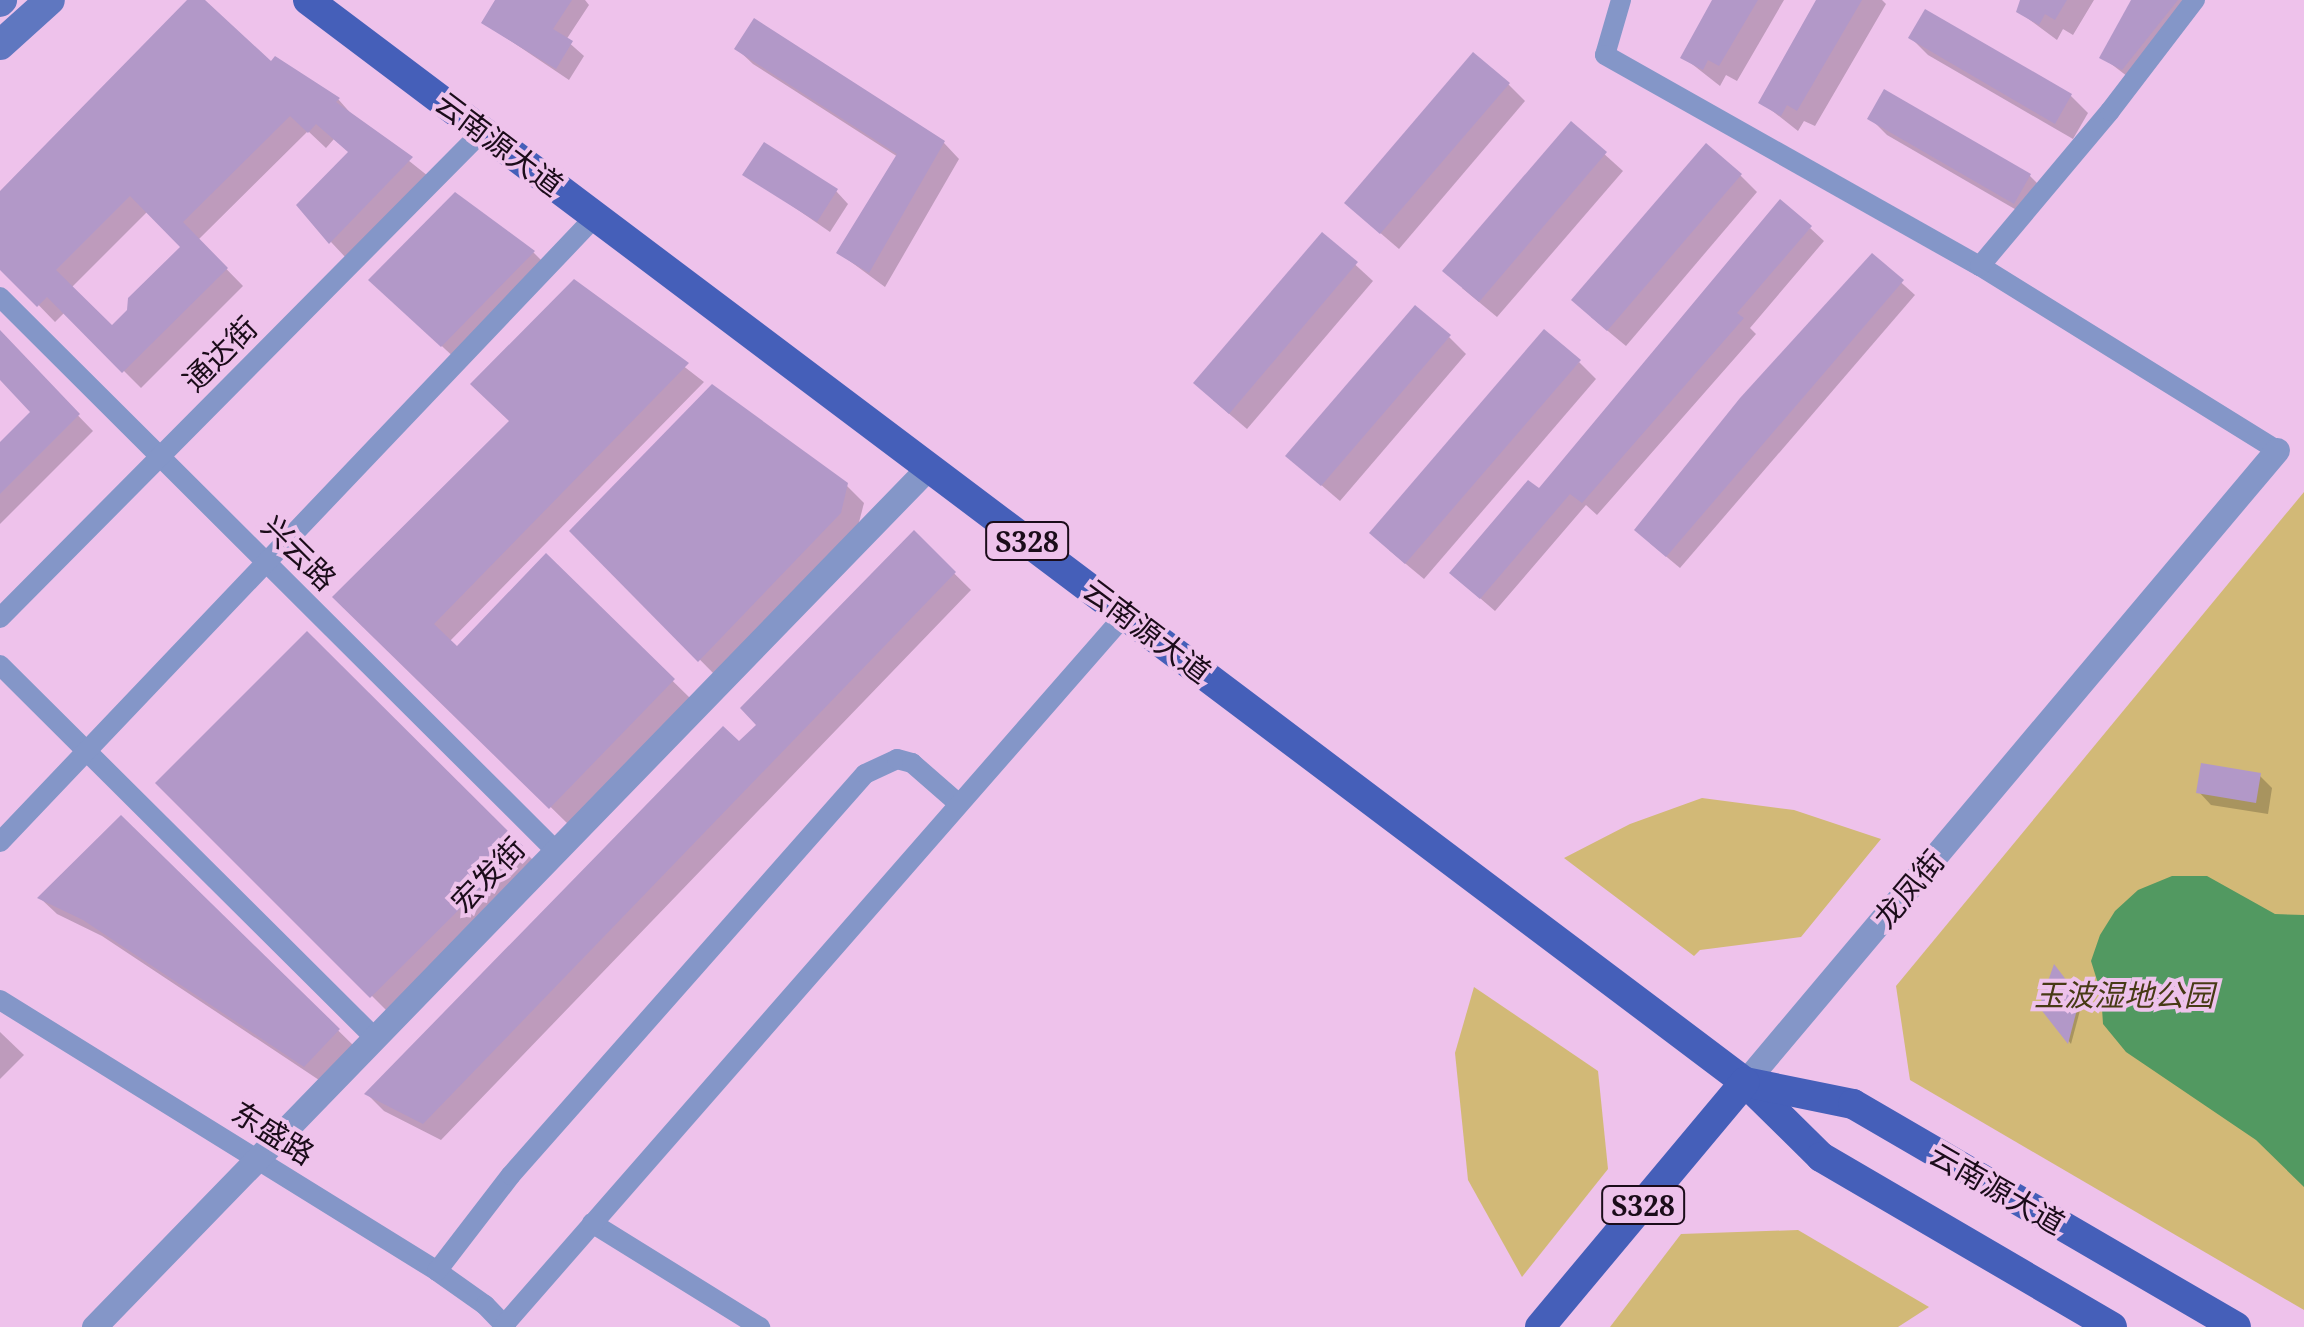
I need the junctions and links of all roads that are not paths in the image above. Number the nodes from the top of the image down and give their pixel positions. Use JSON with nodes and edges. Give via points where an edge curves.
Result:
{"nodes":[{"id":1,"x":50,"y":0,"type":"edge"},
{"id":2,"x":308,"y":0,"type":"edge"},
{"id":3,"x":1621,"y":0,"type":"edge"},
{"id":4,"x":2194,"y":0,"type":"edge"},
{"id":5,"x":0,"y":45,"type":"edge"},
{"id":6,"x":482,"y":132,"type":"junction"},
{"id":7,"x":596,"y":216,"type":"junction"},
{"id":8,"x":1980,"y":266,"type":"junction"},
{"id":9,"x":0,"y":297,"type":"edge"},
{"id":10,"x":2277,"y":450,"type":"joint"},
{"id":11,"x":160,"y":456,"type":"junction"},
{"id":12,"x":929,"y":467,"type":"junction"},
{"id":13,"x":266,"y":562,"type":"junction"},
{"id":14,"x":1125,"y":616,"type":"junction"},
{"id":15,"x":0,"y":618,"type":"edge"},
{"id":16,"x":0,"y":665,"type":"edge"},
{"id":17,"x":86,"y":751,"type":"junction"},
{"id":18,"x":959,"y":804,"type":"junction"},
{"id":19,"x":0,"y":842,"type":"edge"},
{"id":20,"x":556,"y":851,"type":"junction"},
{"id":21,"x":0,"y":1000,"type":"edge"},
{"id":22,"x":375,"y":1038,"type":"junction"},
{"id":23,"x":1746,"y":1082,"type":"junction"},
{"id":24,"x":258,"y":1158,"type":"junction"},
{"id":25,"x":592,"y":1223,"type":"junction"},
{"id":26,"x":437,"y":1271,"type":"junction"},
{"id":27,"x":484,"y":1304,"type":"junction"},
{"id":28,"x":505,"y":1326,"type":"edge"},
{"id":29,"x":94,"y":1327,"type":"edge"},
{"id":30,"x":474,"y":1327,"type":"edge"},
{"id":31,"x":760,"y":1327,"type":"edge"},
{"id":32,"x":1540,"y":1327,"type":"edge"},
{"id":33,"x":2112,"y":1327,"type":"edge"},
{"id":34,"x":2236,"y":1327,"type":"edge"}],
"edges":[{"from":1,"to":5,"type":"main road"},
{"from":2,"to":6,"type":"main road","name":"云南源大道","number":"S328"},
{"from":3,"to":8,"type":"street","via":[[1605,54]]},
{"from":4,"to":8,"type":"street"},
{"from":6,"to":7,"type":"main road","name":"云南源大道","number":"S328"},
{"from":6,"to":11,"type":"street","name":"通达街"},
{"from":7,"to":12,"type":"main road","name":"云南源大道","number":"S328"},
{"from":7,"to":13,"type":"street"},
{"from":8,"to":10,"type":"street"},
{"from":9,"to":11,"type":"street","name":"兴云路"},
{"from":10,"to":23,"type":"street","name":"龙凤街"},
{"from":11,"to":13,"type":"street","name":"兴云路"},
{"from":11,"to":15,"type":"street","name":"通达街"},
{"from":12,"to":14,"type":"main road","name":"云南源大道","number":"S328"},
{"from":12,"to":20,"type":"street","name":"宏发街"},
{"from":13,"to":17,"type":"street"},
{"from":13,"to":20,"type":"street","name":"兴云路"},
{"from":14,"to":18,"type":"street"},
{"from":14,"to":23,"type":"main road","name":"云南源大道","number":"S328"},
{"from":16,"to":17,"type":"street"},
{"from":17,"to":19,"type":"street"},
{"from":17,"to":22,"type":"street"},
{"from":18,"to":25,"type":"street"},
{"from":18,"to":26,"type":"street","via":[[912,762],[897,759],[866,774],[511,1175]]},
{"from":20,"to":22,"type":"street","name":"宏发街"},
{"from":21,"to":24,"type":"street","name":"东盛路"},
{"from":22,"to":24,"type":"street","name":"宏发街"},
{"from":23,"to":32,"type":"main road","name":"龙凤街","number":"S328"},
{"from":23,"to":33,"type":"main road","name":"云南源大道","via":[[1821,1157]]},
{"from":23,"to":34,"type":"main road","name":"云南源大道","via":[[1852,1104]]},
{"from":24,"to":26,"type":"street","name":"东盛路"},
{"from":24,"to":29,"type":"street","name":"宏发街"},
{"from":25,"to":28,"type":"street"},
{"from":25,"to":31,"type":"street"},
{"from":26,"to":27,"type":"street","name":"东盛路"},
{"from":27,"to":28,"type":"street","name":"东盛路"},
{"from":27,"to":30,"type":"street"}]}
